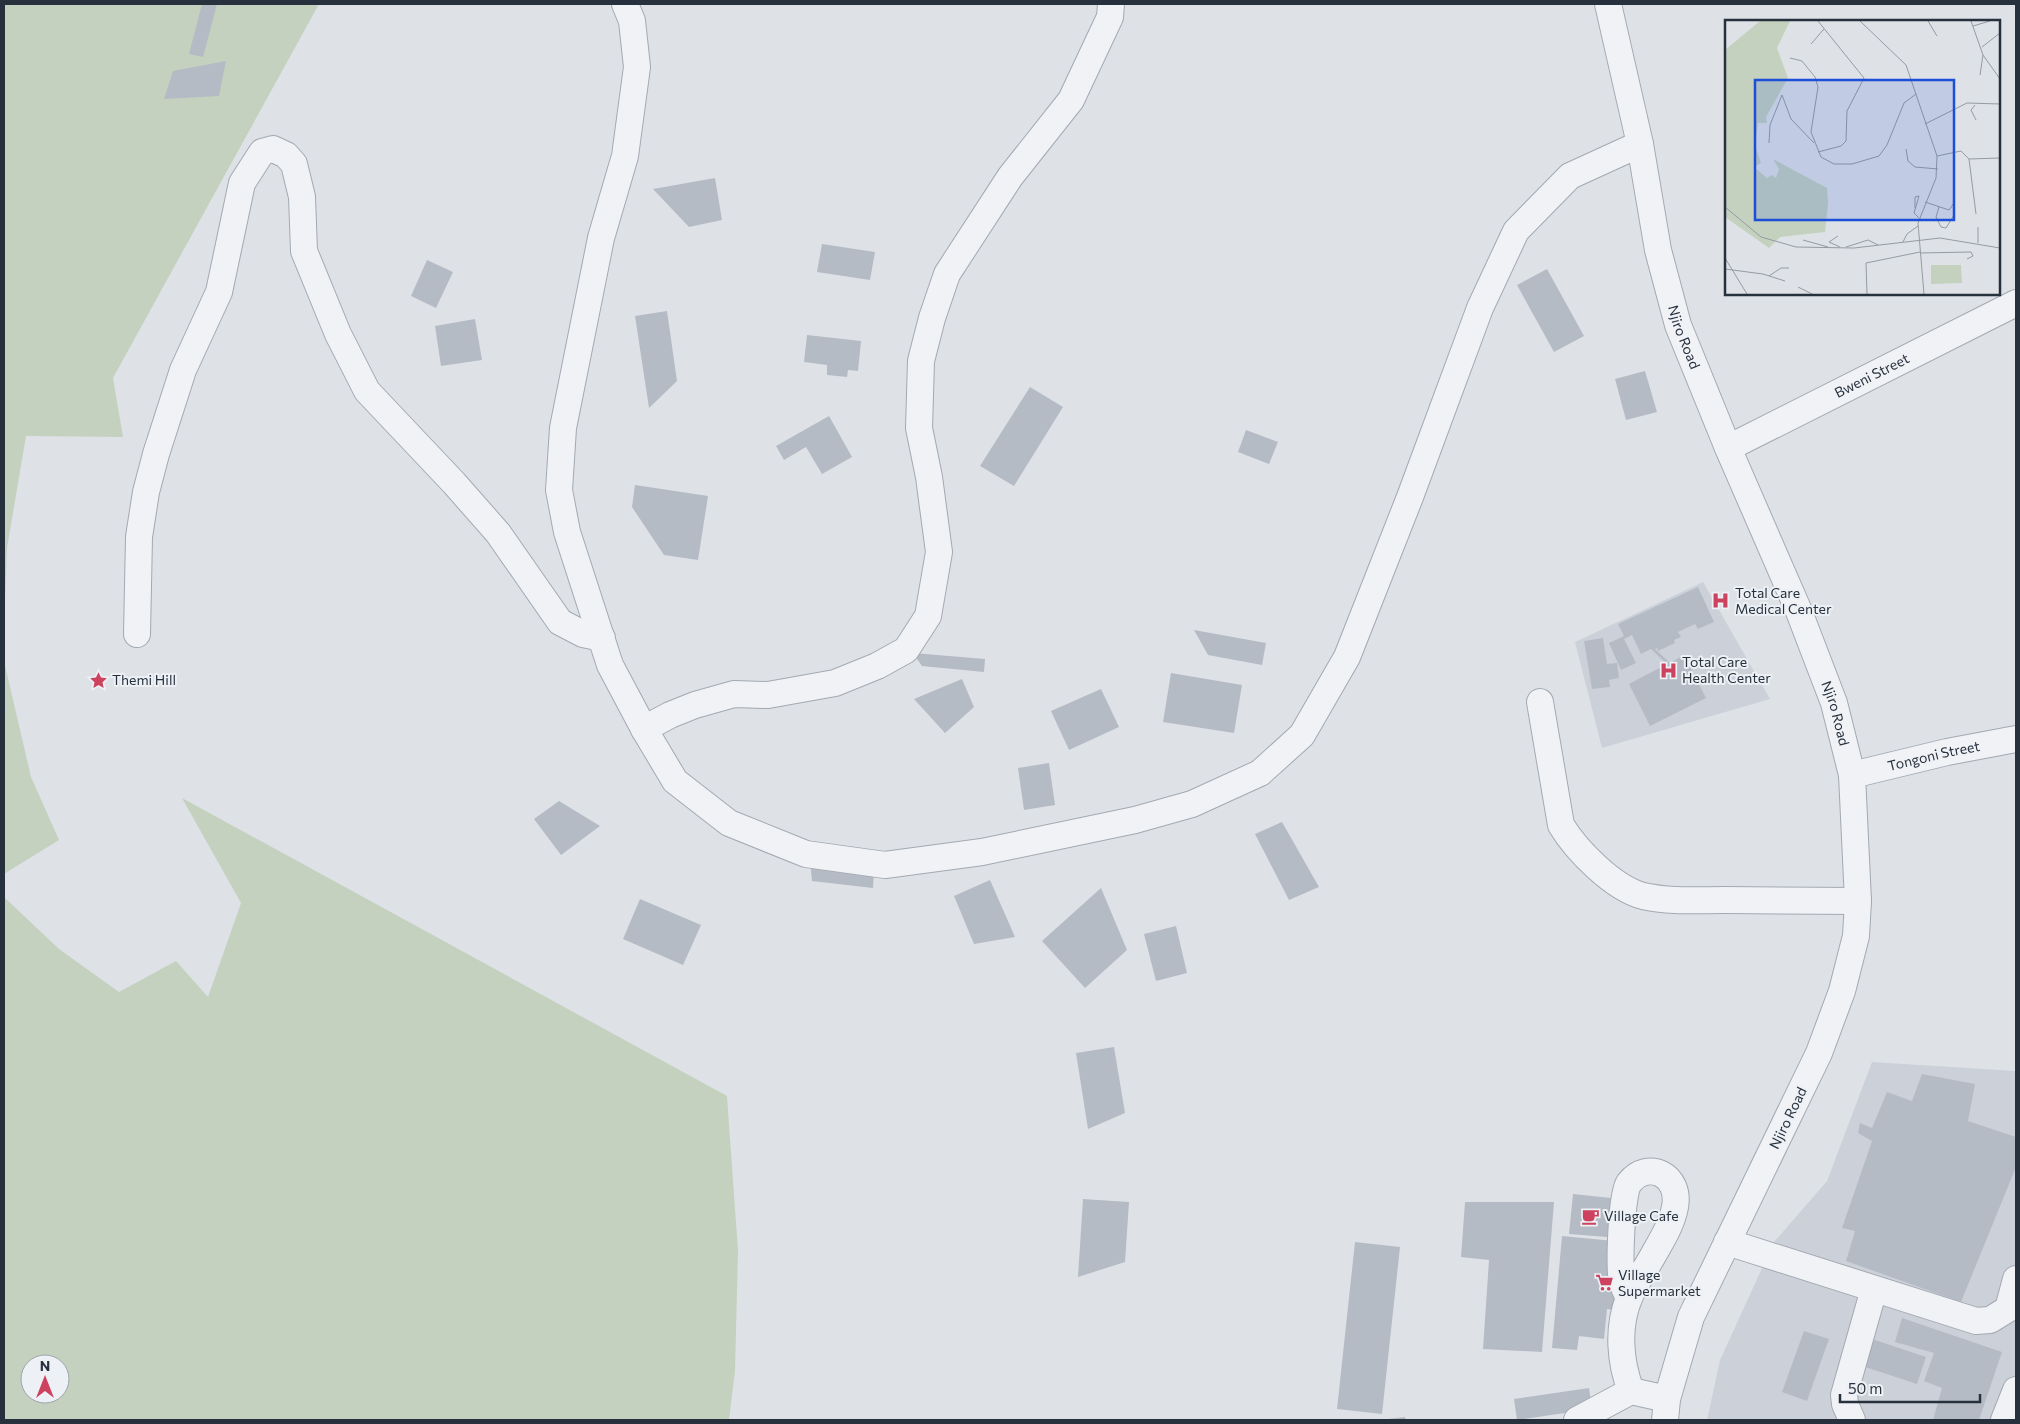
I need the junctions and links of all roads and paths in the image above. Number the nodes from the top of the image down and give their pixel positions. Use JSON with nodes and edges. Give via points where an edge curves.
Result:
{"nodes":[{"id":1,"x":625,"y":4,"type":"edge"},
{"id":2,"x":1110,"y":4,"type":"edge"},
{"id":3,"x":1608,"y":4,"type":"edge"},
{"id":4,"x":1640,"y":144,"type":"junction"},
{"id":5,"x":2016,"y":303,"type":"edge"},
{"id":6,"x":1728,"y":448,"type":"junction"},
{"id":7,"x":137,"y":634,"type":"dead end"},
{"id":8,"x":602,"y":638,"type":"junction"},
{"id":9,"x":1540,"y":702,"type":"dead end"},
{"id":10,"x":644,"y":729,"type":"junction"},
{"id":11,"x":2016,"y":739,"type":"edge"},
{"id":12,"x":1852,"y":775,"type":"junction"},
{"id":13,"x":1858,"y":901,"type":"junction"},
{"id":14,"x":1727,"y":1242,"type":"junction"},
{"id":15,"x":2016,"y":1279,"type":"edge"},
{"id":16,"x":1874,"y":1289,"type":"junction"},
{"id":17,"x":1629,"y":1299,"type":"dead end"},
{"id":18,"x":2016,"y":1390,"type":"edge"},
{"id":19,"x":1631,"y":1391,"type":"junction"},
{"id":20,"x":1666,"y":1410,"type":"edge"},
{"id":21,"x":1577,"y":1420,"type":"edge"},
{"id":22,"x":1852,"y":1420,"type":"edge"},
{"id":23,"x":2004,"y":1420,"type":"edge"}],
"edges":[{"from":1,"to":8,"type":"street","via":[[632,21],[637,68],[632,114],[625,156],[601,238],[579,340],[563,428],[559,490],[568,532]]},
{"from":2,"to":10,"type":"street","via":[[1110,17],[1071,100],[1010,177],[947,274],[932,318],[921,362],[919,428],[930,477],[940,552],[928,616],[906,650],[835,683],[768,695],[734,694],[695,705]]},
{"from":3,"to":4,"type":"street","name":"Njiro Road"},
{"from":4,"to":6,"type":"street","name":"Njiro Road","via":[[1658,250],[1678,325]]},
{"from":4,"to":10,"type":"street","via":[[1570,176],[1516,231],[1480,308],[1346,657],[1302,735],[1260,773],[1192,804],[1135,820],[982,852],[885,865],[806,854],[729,823],[675,781]]},
{"from":5,"to":6,"type":"street","name":"Bweni Street"},
{"from":6,"to":12,"type":"street","name":"Njiro Road","via":[[1802,617],[1834,703]]},
{"from":7,"to":8,"type":"street","via":[[139,537],[156,454],[183,370],[218,292],[242,183],[262,152],[273,149],[286,155],[294,164],[302,197],[304,251],[338,334],[367,390],[498,533],[560,622],[583,634]]},
{"from":8,"to":10,"type":"street","via":[[610,665]]},
{"from":9,"to":13,"type":"street","via":[[1561,825],[1570,841],[1604,874],[1643,896],[1683,900]]},
{"from":11,"to":12,"type":"street","name":"Tongoni Street"},
{"from":12,"to":13,"type":"street","name":"Njiro Road"},
{"from":13,"to":14,"type":"street","name":"Njiro Road","via":[[1856,936],[1842,991],[1819,1053]]},
{"from":14,"to":16,"type":"street"},
{"from":14,"to":20,"type":"street","name":"Njiro Road","via":[[1690,1317]]},
{"from":15,"to":16,"type":"street","via":[[2008,1309],[1990,1320],[1976,1321]]},
{"from":16,"to":22,"type":"street","via":[[1844,1395]]},
{"from":17,"to":19,"type":"street","via":[[1621,1351]]},
{"from":18,"to":23,"type":"street"},
{"from":19,"to":20,"type":"street"},
{"from":19,"to":21,"type":"street"}]}
